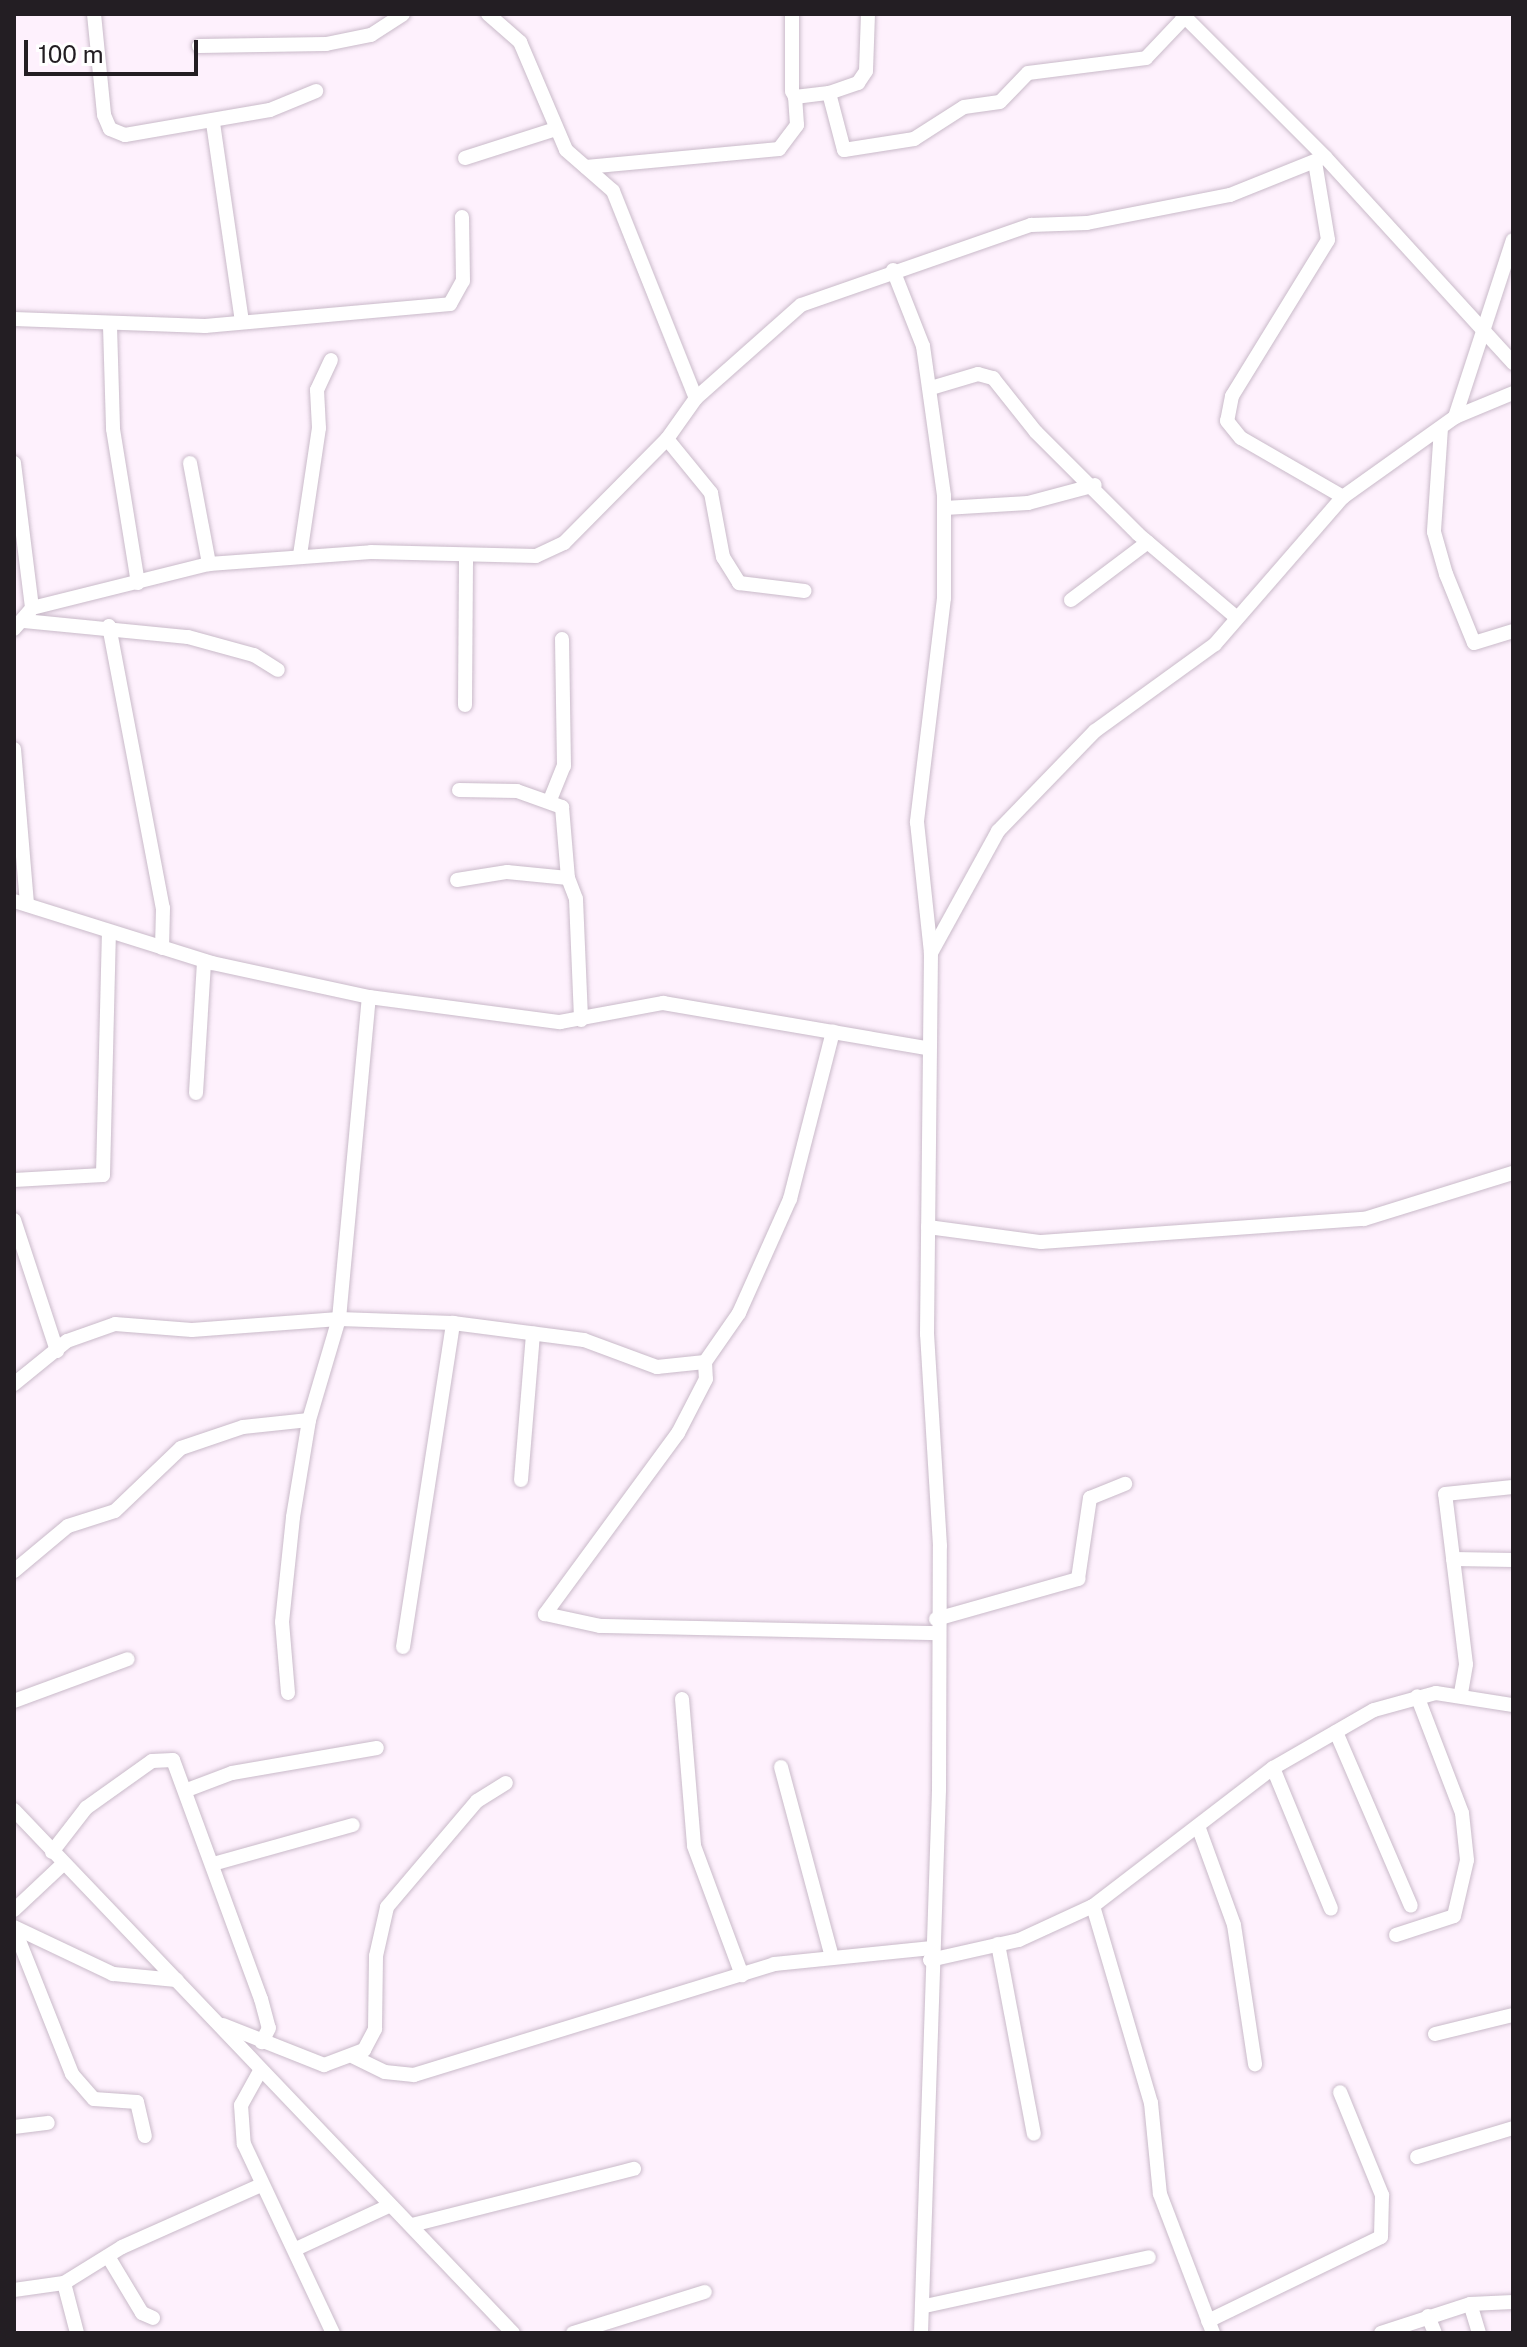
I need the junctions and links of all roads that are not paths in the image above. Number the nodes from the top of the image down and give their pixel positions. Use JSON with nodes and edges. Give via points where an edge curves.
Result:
{"nodes":[{"id":1,"x":94,"y":14,"type":"edge"},
{"id":2,"x":403,"y":14,"type":"edge"},
{"id":3,"x":488,"y":14,"type":"edge"},
{"id":4,"x":792,"y":14,"type":"edge"},
{"id":5,"x":868,"y":14,"type":"edge"},
{"id":6,"x":1183,"y":16,"type":"edge"},
{"id":7,"x":199,"y":46,"type":"dead end"},
{"id":8,"x":316,"y":91,"type":"dead end"},
{"id":9,"x":829,"y":93,"type":"junction"},
{"id":10,"x":795,"y":97,"type":"junction"},
{"id":11,"x":213,"y":123,"type":"junction"},
{"id":12,"x":553,"y":130,"type":"junction"},
{"id":13,"x":465,"y":158,"type":"dead end"},
{"id":14,"x":1320,"y":160,"type":"junction"},
{"id":15,"x":586,"y":167,"type":"junction"},
{"id":16,"x":462,"y":217,"type":"dead end"},
{"id":17,"x":1513,"y":240,"type":"edge"},
{"id":18,"x":893,"y":270,"type":"junction"},
{"id":19,"x":14,"y":319,"type":"edge"},
{"id":20,"x":242,"y":322,"type":"junction"},
{"id":21,"x":1480,"y":325,"type":"junction"},
{"id":22,"x":110,"y":326,"type":"junction"},
{"id":23,"x":331,"y":360,"type":"dead end"},
{"id":24,"x":1513,"y":363,"type":"edge"},
{"id":25,"x":931,"y":388,"type":"junction"},
{"id":26,"x":1513,"y":393,"type":"edge"},
{"id":27,"x":696,"y":398,"type":"junction"},
{"id":28,"x":1455,"y":417,"type":"junction"},
{"id":29,"x":1441,"y":428,"type":"junction"},
{"id":30,"x":667,"y":439,"type":"junction"},
{"id":31,"x":14,"y":463,"type":"edge"},
{"id":32,"x":190,"y":463,"type":"dead end"},
{"id":33,"x":1095,"y":485,"type":"junction"},
{"id":34,"x":1343,"y":497,"type":"junction"},
{"id":35,"x":945,"y":508,"type":"junction"},
{"id":36,"x":1148,"y":542,"type":"junction"},
{"id":37,"x":300,"y":555,"type":"junction"},
{"id":38,"x":466,"y":555,"type":"junction"},
{"id":39,"x":209,"y":564,"type":"junction"},
{"id":40,"x":138,"y":583,"type":"junction"},
{"id":41,"x":805,"y":591,"type":"dead end"},
{"id":42,"x":1071,"y":600,"type":"dead end"},
{"id":43,"x":1237,"y":618,"type":"junction"},
{"id":44,"x":23,"y":619,"type":"edge"},
{"id":45,"x":109,"y":626,"type":"junction"},
{"id":46,"x":1513,"y":631,"type":"edge"},
{"id":47,"x":562,"y":639,"type":"dead end"},
{"id":48,"x":278,"y":670,"type":"dead end"},
{"id":49,"x":465,"y":705,"type":"dead end"},
{"id":50,"x":14,"y":749,"type":"edge"},
{"id":51,"x":459,"y":790,"type":"dead end"},
{"id":52,"x":550,"y":800,"type":"junction"},
{"id":53,"x":568,"y":878,"type":"junction"},
{"id":54,"x":457,"y":880,"type":"dead end"},
{"id":55,"x":21,"y":903,"type":"edge"},
{"id":56,"x":109,"y":935,"type":"junction"},
{"id":57,"x":162,"y":948,"type":"junction"},
{"id":58,"x":931,"y":953,"type":"junction"},
{"id":59,"x":204,"y":961,"type":"junction"},
{"id":60,"x":369,"y":997,"type":"junction"},
{"id":61,"x":581,"y":1020,"type":"junction"},
{"id":62,"x":833,"y":1031,"type":"junction"},
{"id":63,"x":925,"y":1048,"type":"junction"},
{"id":64,"x":196,"y":1093,"type":"dead end"},
{"id":65,"x":1513,"y":1173,"type":"edge"},
{"id":66,"x":14,"y":1180,"type":"edge"},
{"id":67,"x":14,"y":1220,"type":"edge"},
{"id":68,"x":928,"y":1227,"type":"junction"},
{"id":69,"x":339,"y":1319,"type":"junction"},
{"id":70,"x":453,"y":1323,"type":"junction"},
{"id":71,"x":533,"y":1333,"type":"junction"},
{"id":72,"x":57,"y":1351,"type":"junction"},
{"id":73,"x":705,"y":1362,"type":"junction"},
{"id":74,"x":14,"y":1384,"type":"edge"},
{"id":75,"x":309,"y":1420,"type":"junction"},
{"id":76,"x":521,"y":1480,"type":"dead end"},
{"id":77,"x":1125,"y":1484,"type":"dead end"},
{"id":78,"x":1513,"y":1487,"type":"edge"},
{"id":79,"x":1453,"y":1559,"type":"junction"},
{"id":80,"x":1513,"y":1560,"type":"edge"},
{"id":81,"x":14,"y":1571,"type":"edge"},
{"id":82,"x":935,"y":1626,"type":"junction"},
{"id":83,"x":403,"y":1647,"type":"dead end"},
{"id":84,"x":128,"y":1659,"type":"dead end"},
{"id":85,"x":288,"y":1693,"type":"dead end"},
{"id":86,"x":1461,"y":1693,"type":"junction"},
{"id":87,"x":1417,"y":1696,"type":"junction"},
{"id":88,"x":682,"y":1699,"type":"dead end"},
{"id":89,"x":14,"y":1701,"type":"edge"},
{"id":90,"x":1513,"y":1705,"type":"edge"},
{"id":91,"x":1336,"y":1732,"type":"junction"},
{"id":92,"x":377,"y":1748,"type":"dead end"},
{"id":93,"x":781,"y":1767,"type":"dead end"},
{"id":94,"x":1273,"y":1768,"type":"junction"},
{"id":95,"x":506,"y":1783,"type":"dead end"},
{"id":96,"x":187,"y":1790,"type":"junction"},
{"id":97,"x":14,"y":1810,"type":"edge"},
{"id":98,"x":353,"y":1825,"type":"dead end"},
{"id":99,"x":1198,"y":1826,"type":"junction"},
{"id":100,"x":52,"y":1852,"type":"junction"},
{"id":101,"x":63,"y":1864,"type":"junction"},
{"id":102,"x":213,"y":1864,"type":"junction"},
{"id":103,"x":1093,"y":1906,"type":"junction"},
{"id":104,"x":1411,"y":1906,"type":"dead end"},
{"id":105,"x":1331,"y":1909,"type":"dead end"},
{"id":106,"x":14,"y":1910,"type":"edge"},
{"id":107,"x":14,"y":1927,"type":"edge"},
{"id":108,"x":1396,"y":1935,"type":"dead end"},
{"id":109,"x":998,"y":1944,"type":"junction"},
{"id":110,"x":931,"y":1954,"type":"junction"},
{"id":111,"x":832,"y":1957,"type":"junction"},
{"id":112,"x":742,"y":1975,"type":"junction"},
{"id":113,"x":177,"y":1980,"type":"junction"},
{"id":114,"x":1513,"y":2015,"type":"edge"},
{"id":115,"x":216,"y":2022,"type":"junction"},
{"id":116,"x":1435,"y":2034,"type":"dead end"},
{"id":117,"x":262,"y":2042,"type":"junction"},
{"id":118,"x":354,"y":2057,"type":"junction"},
{"id":119,"x":1255,"y":2064,"type":"dead end"},
{"id":120,"x":260,"y":2071,"type":"junction"},
{"id":121,"x":1340,"y":2092,"type":"dead end"},
{"id":122,"x":48,"y":2123,"type":"dead end"},
{"id":123,"x":14,"y":2127,"type":"edge"},
{"id":124,"x":1513,"y":2128,"type":"edge"},
{"id":125,"x":1034,"y":2134,"type":"dead end"},
{"id":126,"x":145,"y":2136,"type":"dead end"},
{"id":127,"x":1417,"y":2157,"type":"dead end"},
{"id":128,"x":634,"y":2169,"type":"dead end"},
{"id":129,"x":261,"y":2185,"type":"junction"},
{"id":130,"x":391,"y":2205,"type":"junction"},
{"id":131,"x":412,"y":2225,"type":"junction"},
{"id":132,"x":298,"y":2248,"type":"junction"},
{"id":133,"x":1149,"y":2257,"type":"dead end"},
{"id":134,"x":109,"y":2258,"type":"junction"},
{"id":135,"x":64,"y":2283,"type":"junction"},
{"id":136,"x":14,"y":2290,"type":"edge"},
{"id":137,"x":705,"y":2292,"type":"dead end"},
{"id":138,"x":1513,"y":2302,"type":"edge"},
{"id":139,"x":1470,"y":2304,"type":"junction"},
{"id":140,"x":925,"y":2306,"type":"junction"},
{"id":141,"x":1428,"y":2316,"type":"junction"},
{"id":142,"x":153,"y":2318,"type":"dead end"},
{"id":143,"x":1210,"y":2327,"type":"edge"},
{"id":144,"x":77,"y":2333,"type":"edge"},
{"id":145,"x":333,"y":2333,"type":"edge"},
{"id":146,"x":513,"y":2333,"type":"edge"},
{"id":147,"x":573,"y":2333,"type":"edge"},
{"id":148,"x":921,"y":2333,"type":"edge"},
{"id":149,"x":1381,"y":2333,"type":"edge"},
{"id":150,"x":1435,"y":2333,"type":"edge"},
{"id":151,"x":1479,"y":2333,"type":"edge"}],
"edges":[{"from":1,"to":11,"type":"street","via":[[110,129],[125,135]]},
{"from":2,"to":7,"type":"street","via":[[371,35],[326,44]]},
{"from":3,"to":12,"type":"street","via":[[528,57]]},
{"from":4,"to":10,"type":"street"},
{"from":5,"to":9,"type":"street","via":[[866,71],[858,83]]},
{"from":6,"to":9,"type":"street","via":[[1146,58],[1028,73],[1000,102],[964,107],[904,142],[844,150]]},
{"from":6,"to":14,"type":"street"},
{"from":8,"to":11,"type":"street"},
{"from":9,"to":10,"type":"street"},
{"from":10,"to":15,"type":"street","via":[[797,125],[779,149]]},
{"from":11,"to":20,"type":"street"},
{"from":12,"to":13,"type":"street"},
{"from":12,"to":15,"type":"street"},
{"from":14,"to":18,"type":"street","via":[[1230,195],[1087,223],[1031,225],[932,264]]},
{"from":14,"to":21,"type":"street"},
{"from":14,"to":34,"type":"street","via":[[1328,240],[1232,396],[1227,421],[1241,438]]},
{"from":15,"to":27,"type":"street","via":[[613,191]]},
{"from":16,"to":20,"type":"street","via":[[463,281],[450,304]]},
{"from":17,"to":21,"type":"street"},
{"from":18,"to":25,"type":"street"},
{"from":18,"to":27,"type":"street","via":[[801,305]]},
{"from":19,"to":22,"type":"street"},
{"from":20,"to":22,"type":"street"},
{"from":21,"to":24,"type":"street"},
{"from":21,"to":28,"type":"street"},
{"from":22,"to":40,"type":"street","via":[[113,429]]},
{"from":23,"to":37,"type":"street","via":[[317,390],[319,428]]},
{"from":25,"to":33,"type":"street","via":[[978,374],[993,378],[1036,432]]},
{"from":25,"to":35,"type":"street"},
{"from":26,"to":28,"type":"street"},
{"from":27,"to":30,"type":"street"},
{"from":28,"to":29,"type":"street"},
{"from":29,"to":34,"type":"street"},
{"from":29,"to":46,"type":"street","via":[[1434,532],[1446,574],[1474,643]]},
{"from":30,"to":38,"type":"street","via":[[564,543],[520,559]]},
{"from":30,"to":41,"type":"street","via":[[711,493],[723,557],[739,583]]},
{"from":31,"to":44,"type":"street"},
{"from":32,"to":39,"type":"street"},
{"from":33,"to":35,"type":"street","via":[[1028,503]]},
{"from":33,"to":36,"type":"street"},
{"from":34,"to":43,"type":"street"},
{"from":35,"to":58,"type":"street","via":[[944,598],[917,822]]},
{"from":36,"to":42,"type":"street"},
{"from":36,"to":43,"type":"street"},
{"from":37,"to":38,"type":"street"},
{"from":37,"to":39,"type":"street","via":[[259,566]]},
{"from":38,"to":49,"type":"street"},
{"from":39,"to":40,"type":"street"},
{"from":40,"to":44,"type":"street"},
{"from":43,"to":58,"type":"street","via":[[1183,671],[1109,718],[998,831]]},
{"from":44,"to":45,"type":"street"},
{"from":45,"to":48,"type":"street","via":[[241,651]]},
{"from":45,"to":57,"type":"street","via":[[163,908]]},
{"from":47,"to":52,"type":"street","via":[[564,766]]},
{"from":50,"to":55,"type":"street"},
{"from":51,"to":52,"type":"street"},
{"from":52,"to":53,"type":"street","via":[[562,807]]},
{"from":53,"to":54,"type":"street","via":[[507,872]]},
{"from":53,"to":61,"type":"street","via":[[576,899]]},
{"from":55,"to":56,"type":"street"},
{"from":56,"to":57,"type":"street"},
{"from":56,"to":66,"type":"street","via":[[103,1175]]},
{"from":57,"to":59,"type":"street"},
{"from":58,"to":63,"type":"street"},
{"from":59,"to":60,"type":"street"},
{"from":59,"to":64,"type":"street"},
{"from":60,"to":61,"type":"street","via":[[520,1021]]},
{"from":60,"to":69,"type":"street"},
{"from":61,"to":62,"type":"street","via":[[663,1003]]},
{"from":62,"to":63,"type":"street"},
{"from":62,"to":73,"type":"street","via":[[790,1199],[739,1313]]},
{"from":63,"to":68,"type":"street"},
{"from":65,"to":68,"type":"street","via":[[1364,1219],[1041,1242]]},
{"from":67,"to":72,"type":"street"},
{"from":68,"to":82,"type":"street"},
{"from":69,"to":70,"type":"street"},
{"from":69,"to":72,"type":"street","via":[[192,1330],[115,1324]]},
{"from":69,"to":75,"type":"street"},
{"from":70,"to":71,"type":"street"},
{"from":70,"to":83,"type":"street"},
{"from":71,"to":73,"type":"street","via":[[584,1340],[657,1367]]},
{"from":71,"to":76,"type":"street"},
{"from":72,"to":74,"type":"street"},
{"from":73,"to":82,"type":"street","via":[[706,1379],[678,1433],[545,1614],[627,1628]]},
{"from":75,"to":81,"type":"street","via":[[243,1427],[181,1448],[115,1511],[68,1526]]},
{"from":75,"to":85,"type":"street","via":[[282,1622]]},
{"from":77,"to":82,"type":"street","via":[[1090,1498],[1078,1579]]},
{"from":78,"to":79,"type":"street","via":[[1445,1494]]},
{"from":79,"to":80,"type":"street"},
{"from":79,"to":86,"type":"street","via":[[1466,1664]]},
{"from":82,"to":110,"type":"street","via":[[939,1790]]},
{"from":84,"to":89,"type":"street"},
{"from":86,"to":87,"type":"street"},
{"from":86,"to":90,"type":"street"},
{"from":87,"to":91,"type":"street"},
{"from":87,"to":108,"type":"street","via":[[1462,1813],[1467,1860],[1454,1916]]},
{"from":88,"to":112,"type":"street","via":[[692,1836]]},
{"from":91,"to":94,"type":"street"},
{"from":91,"to":104,"type":"street"},
{"from":92,"to":96,"type":"street","via":[[232,1773]]},
{"from":93,"to":111,"type":"street"},
{"from":94,"to":99,"type":"street"},
{"from":94,"to":105,"type":"street"},
{"from":95,"to":118,"type":"street","via":[[477,1801],[387,1907],[376,1956],[375,2029]]},
{"from":96,"to":100,"type":"street","via":[[173,1760],[161,1756],[86,1808]]},
{"from":96,"to":102,"type":"street"},
{"from":97,"to":100,"type":"street"},
{"from":98,"to":102,"type":"street"},
{"from":99,"to":103,"type":"street"},
{"from":99,"to":119,"type":"street","via":[[1234,1925]]},
{"from":100,"to":101,"type":"street"},
{"from":101,"to":106,"type":"street"},
{"from":101,"to":113,"type":"street","via":[[108,1901]]},
{"from":102,"to":117,"type":"street","via":[[267,2018]]},
{"from":103,"to":109,"type":"street"},
{"from":103,"to":143,"type":"street","via":[[1151,2103],[1160,2194]]},
{"from":107,"to":113,"type":"street","via":[[113,1974]]},
{"from":107,"to":126,"type":"street","via":[[72,2074],[94,2099],[137,2102]]},
{"from":109,"to":110,"type":"street"},
{"from":109,"to":125,"type":"street"},
{"from":110,"to":111,"type":"street"},
{"from":110,"to":140,"type":"street"},
{"from":111,"to":112,"type":"street"},
{"from":112,"to":118,"type":"street","via":[[414,2075],[385,2072]]},
{"from":113,"to":115,"type":"street"},
{"from":114,"to":116,"type":"street"},
{"from":115,"to":117,"type":"street"},
{"from":115,"to":120,"type":"street"},
{"from":117,"to":118,"type":"street","via":[[324,2065]]},
{"from":120,"to":129,"type":"street","via":[[246,2088],[240,2124]]},
{"from":120,"to":130,"type":"street"},
{"from":121,"to":143,"type":"street","via":[[1382,2195],[1381,2237]]},
{"from":122,"to":123,"type":"street"},
{"from":124,"to":127,"type":"street"},
{"from":128,"to":131,"type":"street"},
{"from":129,"to":132,"type":"street"},
{"from":129,"to":134,"type":"street"},
{"from":130,"to":131,"type":"street"},
{"from":130,"to":132,"type":"street"},
{"from":131,"to":146,"type":"street"},
{"from":132,"to":145,"type":"street"},
{"from":133,"to":140,"type":"street"},
{"from":134,"to":135,"type":"street"},
{"from":134,"to":142,"type":"street","via":[[142,2313]]},
{"from":135,"to":136,"type":"street"},
{"from":135,"to":144,"type":"street"},
{"from":137,"to":147,"type":"street"},
{"from":138,"to":139,"type":"street"},
{"from":139,"to":141,"type":"street"},
{"from":139,"to":151,"type":"street"},
{"from":140,"to":148,"type":"street"},
{"from":141,"to":149,"type":"street"},
{"from":141,"to":150,"type":"street"}]}
